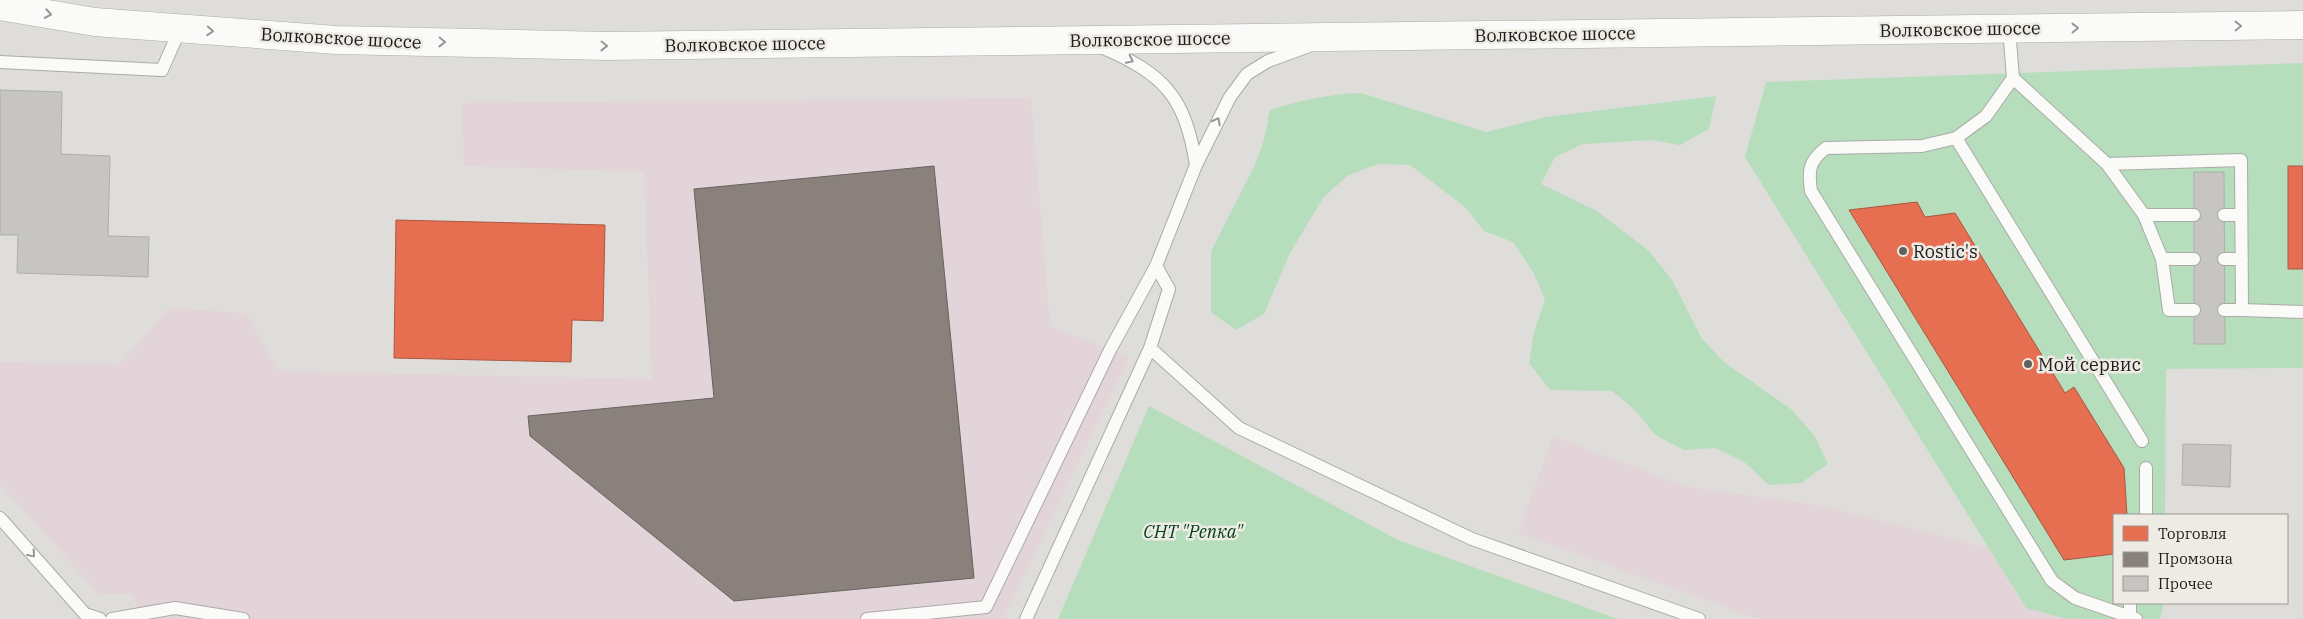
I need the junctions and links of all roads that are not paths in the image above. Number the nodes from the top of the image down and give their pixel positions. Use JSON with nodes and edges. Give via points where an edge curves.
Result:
{"nodes":[{"id":1,"x":0,"y":6,"type":"edge"},
{"id":2,"x":2302,"y":25,"type":"edge"},
{"id":3,"x":2009,"y":28,"type":"junction"},
{"id":4,"x":180,"y":29,"type":"junction"},
{"id":5,"x":1336,"y":37,"type":"junction"},
{"id":6,"x":1085,"y":40,"type":"junction"},
{"id":7,"x":0,"y":62,"type":"edge"},
{"id":8,"x":2013,"y":78,"type":"junction"},
{"id":9,"x":1956,"y":138,"type":"junction"},
{"id":10,"x":2107,"y":164,"type":"junction"},
{"id":11,"x":1196,"y":165,"type":"junction"},
{"id":12,"x":2224,"y":214,"type":"dead end"},
{"id":13,"x":2241,"y":214,"type":"junction"},
{"id":14,"x":2144,"y":215,"type":"junction"},
{"id":15,"x":2194,"y":215,"type":"dead end"},
{"id":16,"x":2162,"y":259,"type":"junction"},
{"id":17,"x":2194,"y":259,"type":"dead end"},
{"id":18,"x":2242,"y":259,"type":"junction"},
{"id":19,"x":2224,"y":260,"type":"dead end"},
{"id":20,"x":1156,"y":266,"type":"junction"},
{"id":21,"x":2194,"y":310,"type":"dead end"},
{"id":22,"x":2224,"y":310,"type":"dead end"},
{"id":23,"x":2242,"y":310,"type":"junction"},
{"id":24,"x":2303,"y":312,"type":"edge"},
{"id":25,"x":1150,"y":348,"type":"junction"},
{"id":26,"x":2142,"y":441,"type":"dead end"},
{"id":27,"x":2146,"y":468,"type":"dead end"},
{"id":28,"x":2146,"y":514,"type":"edge"},
{"id":29,"x":0,"y":518,"type":"edge"},
{"id":30,"x":2130,"y":604,"type":"edge"},
{"id":31,"x":2130,"y":618,"type":"edge"},
{"id":32,"x":100,"y":619,"type":"edge"},
{"id":33,"x":112,"y":619,"type":"edge"},
{"id":34,"x":243,"y":619,"type":"edge"},
{"id":35,"x":867,"y":619,"type":"edge"},
{"id":36,"x":1026,"y":619,"type":"edge"},
{"id":37,"x":1698,"y":619,"type":"edge"},
{"id":38,"x":2136,"y":619,"type":"edge"}],
"edges":[{"from":1,"to":4,"type":"main road","name":"Волковское шоссе","one_way":true,"via":[[95,22]]},
{"from":3,"to":2,"type":"main road","name":"Волковское шоссе","one_way":true},
{"from":3,"to":5,"type":"main road","name":"Волковское шоссе"},
{"from":3,"to":8,"type":"lane"},
{"from":4,"to":6,"type":"main road","name":"Волковское шоссе","one_way":true,"via":[[336,40],[607,46]]},
{"from":4,"to":7,"type":"lane","via":[[162,70]]},
{"from":5,"to":6,"type":"main road","name":"Волковское шоссе"},
{"from":11,"to":5,"type":"lane","one_way":true,"via":[[1230,97],[1247,74],[1268,61]]},
{"from":6,"to":11,"type":"lane","one_way":true,"via":[[1135,62],[1164,84],[1180,107],[1192,136]]},
{"from":8,"to":9,"type":"lane","via":[[1986,116]]},
{"from":8,"to":10,"type":"lane"},
{"from":9,"to":26,"type":"lane"},
{"from":9,"to":31,"type":"lane","via":[[1922,146],[1826,148],[1815,156],[1809,172],[1811,191],[2052,581],[2075,598]]},
{"from":10,"to":13,"type":"lane","via":[[2241,160]]},
{"from":10,"to":14,"type":"lane"},
{"from":11,"to":20,"type":"lane"},
{"from":12,"to":13,"type":"lane"},
{"from":13,"to":18,"type":"lane"},
{"from":14,"to":15,"type":"lane"},
{"from":14,"to":16,"type":"lane"},
{"from":16,"to":17,"type":"lane"},
{"from":16,"to":21,"type":"lane","via":[[2169,310]]},
{"from":18,"to":19,"type":"lane"},
{"from":18,"to":23,"type":"lane"},
{"from":20,"to":25,"type":"lane","via":[[1169,289]]},
{"from":20,"to":35,"type":"lane","via":[[1110,350],[986,608]]},
{"from":22,"to":23,"type":"lane"},
{"from":23,"to":24,"type":"lane"},
{"from":25,"to":36,"type":"lane"},
{"from":25,"to":37,"type":"lane","via":[[1239,428],[1472,539]]},
{"from":27,"to":28,"type":"lane"},
{"from":29,"to":32,"type":"lane","one_way":true,"via":[[84,614]]},
{"from":30,"to":31,"type":"lane"},
{"from":31,"to":38,"type":"lane"},
{"from":33,"to":34,"type":"lane","via":[[175,608]]}]}
